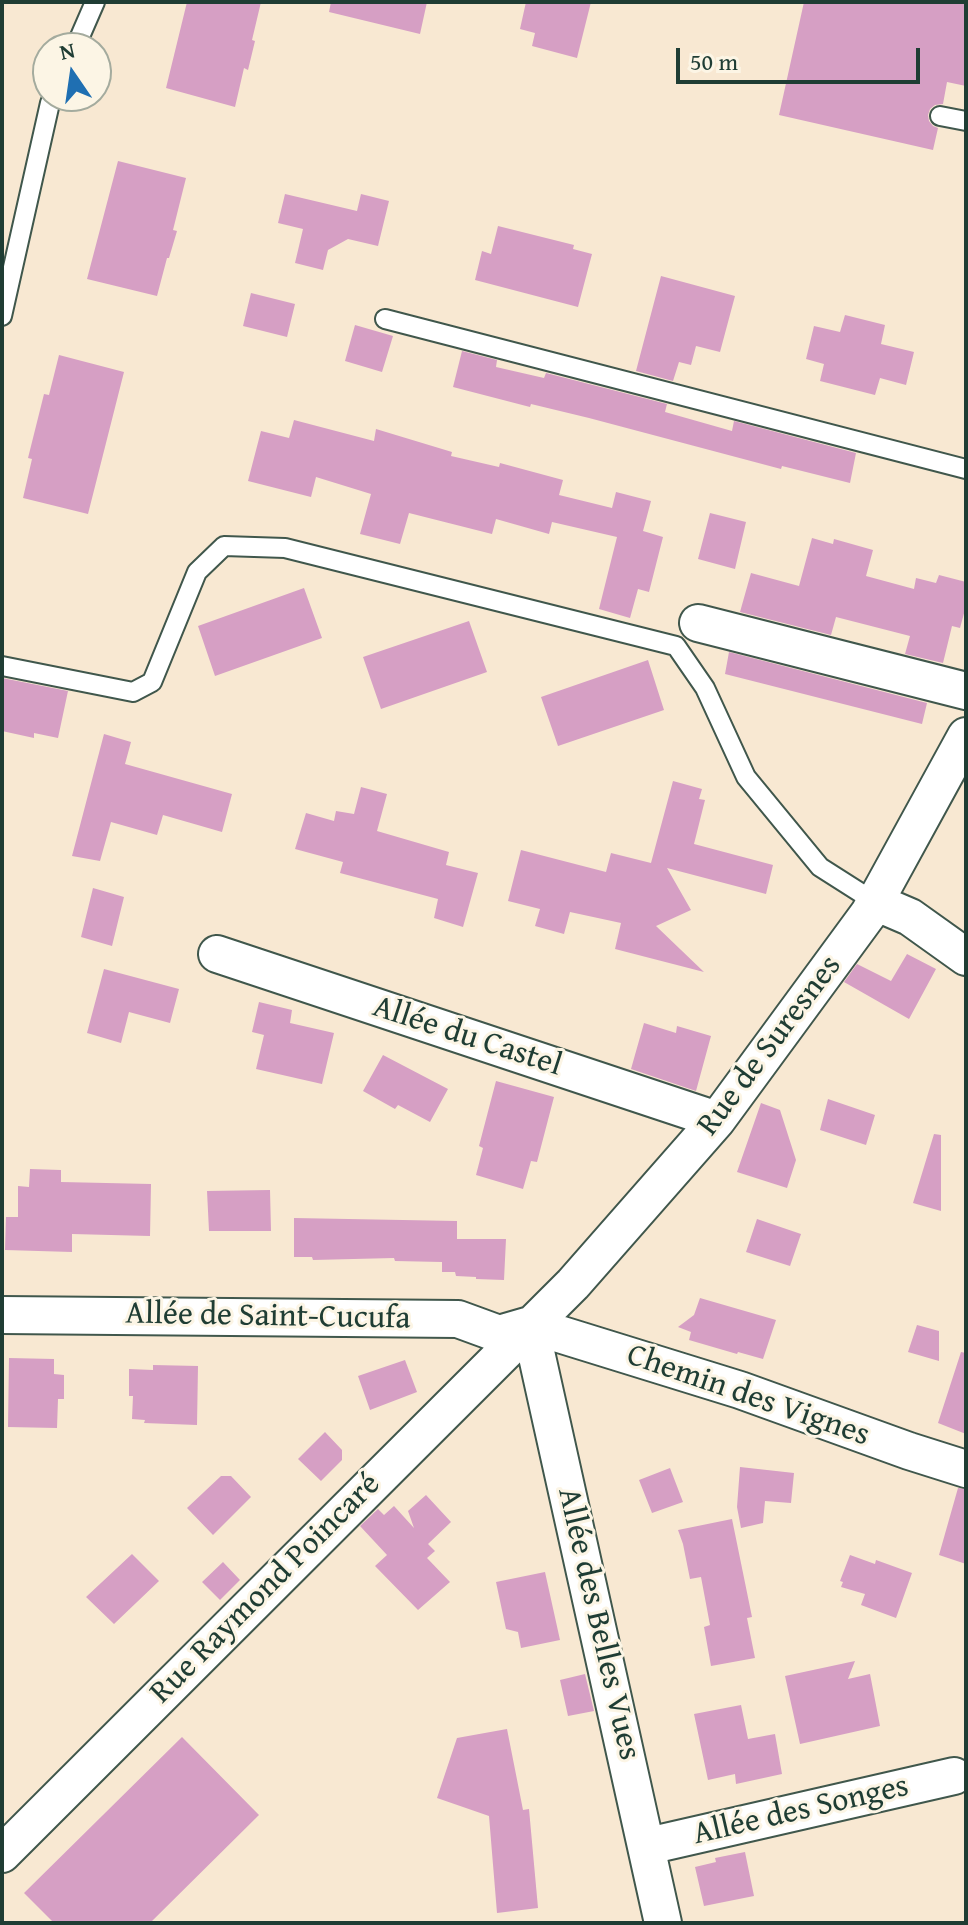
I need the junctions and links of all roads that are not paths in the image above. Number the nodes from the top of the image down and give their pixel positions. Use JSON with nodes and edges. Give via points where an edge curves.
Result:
{"nodes":[{"id":1,"x":95,"y":2,"type":"edge"},
{"id":2,"x":82,"y":32,"type":"edge"},
{"id":3,"x":48,"y":112,"type":"edge"},
{"id":4,"x":940,"y":116,"type":"dead end"},
{"id":5,"x":966,"y":121,"type":"edge"},
{"id":6,"x":2,"y":316,"type":"edge"},
{"id":7,"x":385,"y":319,"type":"dead end"},
{"id":8,"x":966,"y":469,"type":"edge"},
{"id":9,"x":698,"y":623,"type":"dead end"},
{"id":10,"x":2,"y":666,"type":"edge"},
{"id":11,"x":966,"y":691,"type":"edge"},
{"id":12,"x":966,"y":736,"type":"edge"},
{"id":13,"x":875,"y":902,"type":"junction"},
{"id":14,"x":217,"y":954,"type":"dead end"},
{"id":15,"x":966,"y":957,"type":"edge"},
{"id":16,"x":717,"y":1120,"type":"junction"},
{"id":17,"x":2,"y":1315,"type":"edge"},
{"id":18,"x":530,"y":1325,"type":"junction"},
{"id":19,"x":966,"y":1469,"type":"edge"},
{"id":20,"x":954,"y":1776,"type":"dead end"},
{"id":21,"x":648,"y":1846,"type":"junction"},
{"id":22,"x":2,"y":1854,"type":"edge"},
{"id":23,"x":663,"y":1923,"type":"edge"}],
"edges":[{"from":1,"to":2,"type":"lane"},
{"from":3,"to":6,"type":"lane"},
{"from":4,"to":5,"type":"lane"},
{"from":7,"to":8,"type":"lane"},
{"from":9,"to":11,"type":"street"},
{"from":10,"to":13,"type":"lane","via":[[133,692],[152,682],[197,572],[224,546],[285,548],[676,646],[705,688],[746,777],[820,867]]},
{"from":12,"to":13,"type":"street","name":"Rue de Suresnes"},
{"from":13,"to":15,"type":"street","via":[[910,917]]},
{"from":13,"to":16,"type":"street","name":"Rue de Suresnes"},
{"from":14,"to":16,"type":"street","name":"Allée du Castel"},
{"from":16,"to":18,"type":"street","name":"Rue de Suresnes","via":[[573,1284]]},
{"from":17,"to":18,"type":"street","name":"Allée de Saint-Cucufa","via":[[458,1319],[499,1334]]},
{"from":18,"to":19,"type":"street","name":"Chemin des Vignes","via":[[740,1390]]},
{"from":18,"to":21,"type":"street","name":"Allée des Belles Vues"},
{"from":18,"to":22,"type":"street","name":"Rue Raymond Poincaré"},
{"from":20,"to":21,"type":"street","name":"Allée des Songes"},
{"from":21,"to":23,"type":"street","name":"Allée des Belles Vues"}]}
